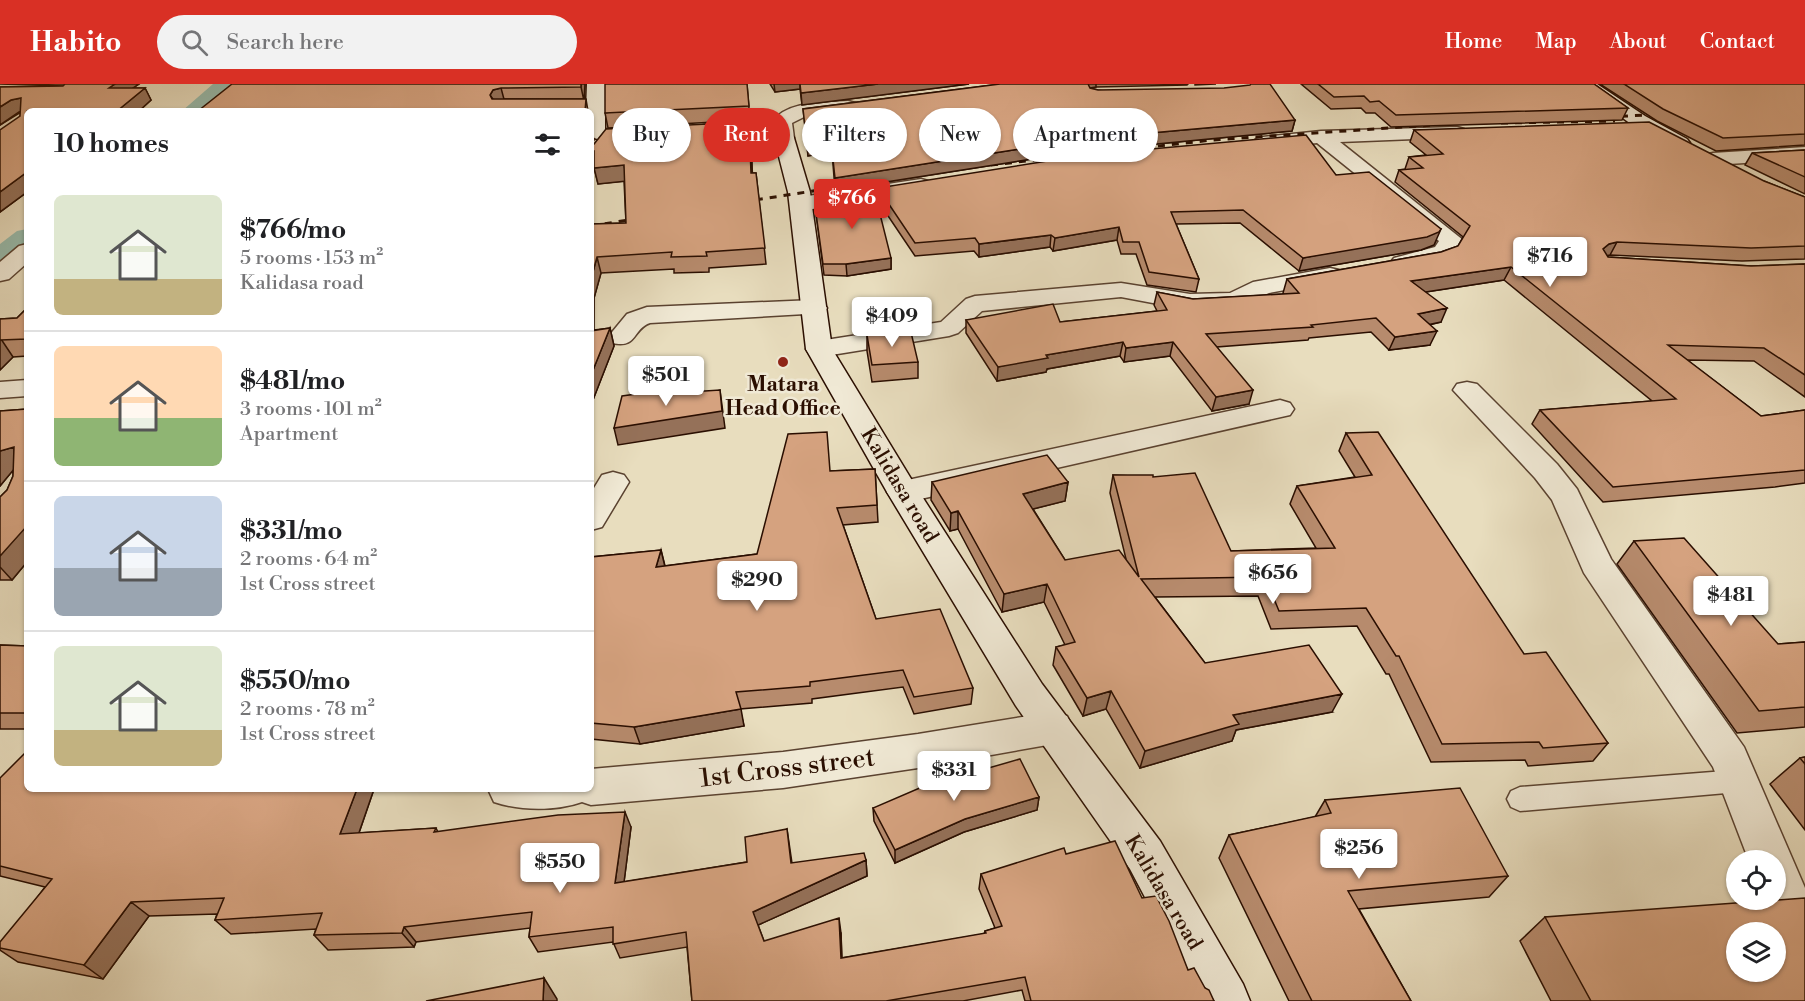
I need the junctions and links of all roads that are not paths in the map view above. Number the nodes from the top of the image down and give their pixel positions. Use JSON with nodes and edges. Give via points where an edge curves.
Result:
{"nodes":[{"id":1,"x":1585,"y":84,"type":"edge"},
{"id":2,"x":866,"y":105,"type":"edge"},
{"id":3,"x":790,"y":116,"type":"edge"},
{"id":4,"x":594,"y":117,"type":"edge"},
{"id":5,"x":703,"y":124,"type":"edge"},
{"id":6,"x":1649,"y":127,"type":"junction"},
{"id":7,"x":1614,"y":128,"type":"edge"},
{"id":8,"x":1473,"y":132,"type":"edge"},
{"id":9,"x":1321,"y":137,"type":"junction"},
{"id":10,"x":1238,"y":145,"type":"edge"},
{"id":11,"x":1805,"y":153,"type":"edge"},
{"id":12,"x":1713,"y":159,"type":"junction"},
{"id":13,"x":790,"y":161,"type":"edge"},
{"id":14,"x":1744,"y":176,"type":"edge"},
{"id":15,"x":942,"y":182,"type":"edge"},
{"id":16,"x":801,"y":204,"type":"junction"},
{"id":17,"x":24,"y":253,"type":"edge"},
{"id":18,"x":0,"y":273,"type":"edge"},
{"id":19,"x":814,"y":308,"type":"junction"},
{"id":20,"x":621,"y":337,"type":"dead end"},
{"id":21,"x":819,"y":350,"type":"junction"},
{"id":22,"x":24,"y":388,"type":"edge"},
{"id":23,"x":0,"y":390,"type":"edge"},
{"id":24,"x":1467,"y":390,"type":"dead end"},
{"id":25,"x":1280,"y":410,"type":"dead end"},
{"id":26,"x":613,"y":482,"type":"dead end"},
{"id":27,"x":903,"y":492,"type":"junction"},
{"id":28,"x":594,"y":514,"type":"edge"},
{"id":29,"x":1053,"y":728,"type":"junction"},
{"id":30,"x":1738,"y":781,"type":"junction"},
{"id":31,"x":594,"y":787,"type":"edge"},
{"id":32,"x":1520,"y":799,"type":"dead end"},
{"id":33,"x":1766,"y":850,"type":"edge"},
{"id":34,"x":1786,"y":899,"type":"edge"},
{"id":35,"x":1805,"y":926,"type":"edge"},
{"id":36,"x":1226,"y":1001,"type":"edge"}],
"edges":[{"from":1,"to":6,"type":"street"},
{"from":2,"to":3,"type":"street"},
{"from":4,"to":5,"type":"street"},
{"from":6,"to":7,"type":"street"},
{"from":6,"to":12,"type":"street"},
{"from":8,"to":9,"type":"street"},
{"from":9,"to":10,"type":"street"},
{"from":9,"to":21,"type":"street","via":[[1451,240],[1444,252],[1262,286],[1235,300],[1190,302],[1121,290],[975,304],[949,328]]},
{"from":11,"to":12,"type":"street"},
{"from":12,"to":14,"type":"street"},
{"from":13,"to":16,"type":"street","name":"Kalidasa road"},
{"from":15,"to":16,"type":"street"},
{"from":16,"to":19,"type":"street","name":"Kalidasa road"},
{"from":17,"to":18,"type":"street"},
{"from":19,"to":20,"type":"street","via":[[647,315],[636,319]]},
{"from":19,"to":21,"type":"street","name":"Kalidasa road"},
{"from":21,"to":27,"type":"street","name":"Kalidasa road"},
{"from":22,"to":23,"type":"street"},
{"from":24,"to":30,"type":"street","via":[[1566,497],[1596,564],[1730,759]]},
{"from":25,"to":27,"type":"street"},
{"from":26,"to":28,"type":"street"},
{"from":27,"to":29,"type":"street","name":"Kalidasa road"},
{"from":29,"to":31,"type":"street","name":"1st Cross street","via":[[783,770]]},
{"from":29,"to":36,"type":"street","name":"Kalidasa road","via":[[1145,855]]},
{"from":30,"to":32,"type":"lane"},
{"from":30,"to":33,"type":"street"},
{"from":34,"to":35,"type":"street"}]}
